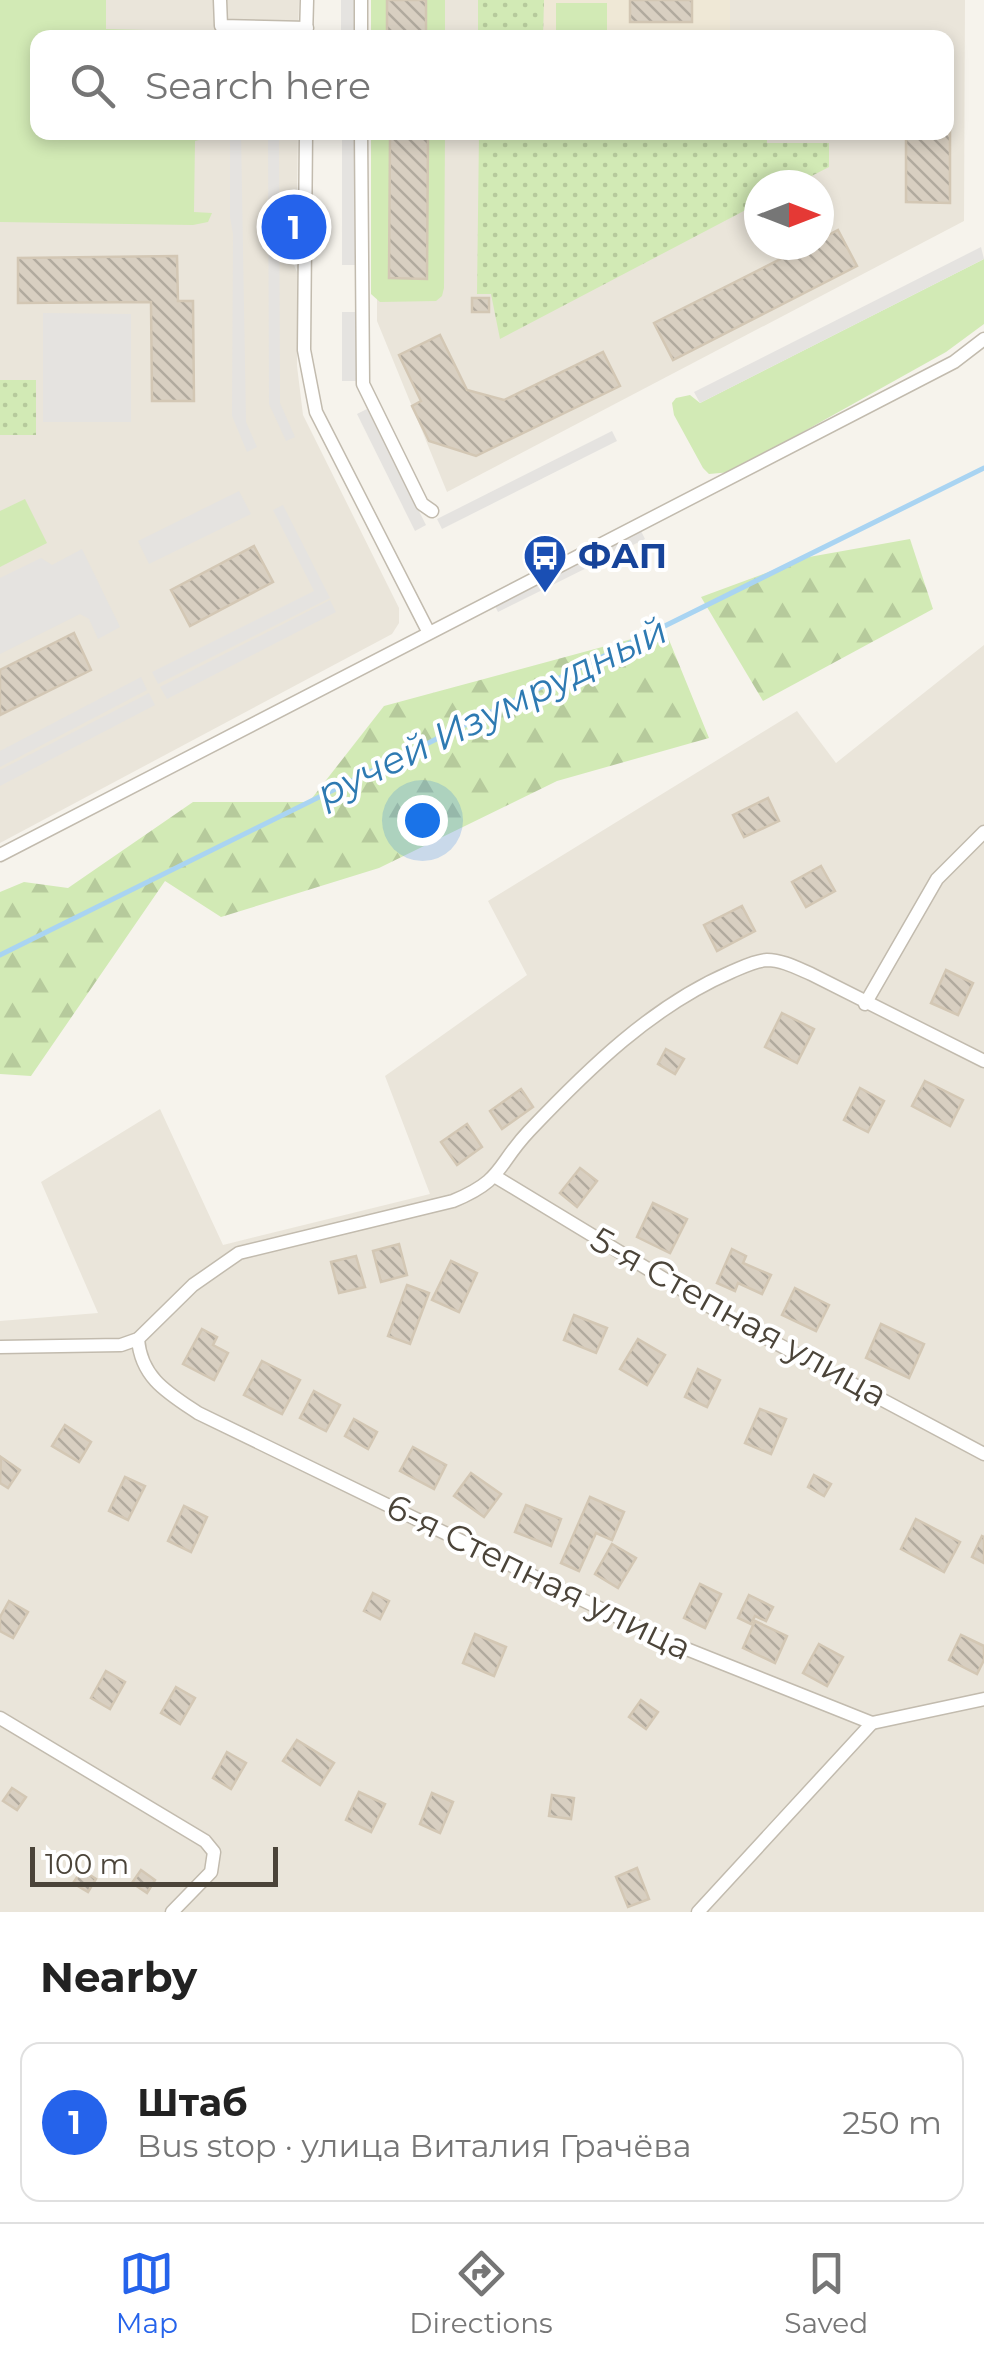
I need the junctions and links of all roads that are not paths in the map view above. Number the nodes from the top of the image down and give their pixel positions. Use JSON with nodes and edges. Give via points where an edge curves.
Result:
{"nodes":[{"id":1,"x":220,"y":0,"type":"edge"},
{"id":2,"x":307,"y":0,"type":"edge"},
{"id":3,"x":362,"y":0,"type":"edge"},
{"id":4,"x":270,"y":30,"type":"edge"},
{"id":5,"x":306,"y":30,"type":"edge"},
{"id":6,"x":361,"y":30,"type":"edge"},
{"id":7,"x":306,"y":140,"type":"edge"},
{"id":8,"x":361,"y":140,"type":"edge"},
{"id":9,"x":984,"y":339,"type":"edge"},
{"id":10,"x":432,"y":511,"type":"dead end"},
{"id":11,"x":428,"y":631,"type":"junction"},
{"id":12,"x":984,"y":832,"type":"edge"},
{"id":13,"x":0,"y":854,"type":"edge"},
{"id":14,"x":865,"y":1004,"type":"junction"},
{"id":15,"x":984,"y":1061,"type":"edge"},
{"id":16,"x":496,"y":1177,"type":"junction"},
{"id":17,"x":138,"y":1340,"type":"junction"},
{"id":18,"x":0,"y":1347,"type":"edge"},
{"id":19,"x":984,"y":1454,"type":"edge"},
{"id":20,"x":984,"y":1699,"type":"edge"},
{"id":21,"x":0,"y":1718,"type":"edge"},
{"id":22,"x":872,"y":1723,"type":"junction"},
{"id":23,"x":172,"y":1912,"type":"edge"},
{"id":24,"x":698,"y":1912,"type":"edge"}],
"edges":[{"from":1,"to":4,"type":"street","via":[[221,26]]},
{"from":2,"to":5,"type":"street"},
{"from":3,"to":6,"type":"street"},
{"from":7,"to":11,"type":"street","via":[[308,381],[316,412]]},
{"from":8,"to":10,"type":"street","via":[[363,384],[422,504]]},
{"from":9,"to":11,"type":"street","via":[[954,362]]},
{"from":11,"to":13,"type":"street"},
{"from":12,"to":14,"type":"street","via":[[937,879]]},
{"from":14,"to":15,"type":"street"},
{"from":14,"to":16,"type":"street","via":[[769,960],[699,986],[608,1054],[525,1134]]},
{"from":16,"to":17,"type":"street","via":[[452,1202],[239,1253],[193,1285]]},
{"from":16,"to":19,"type":"street","name":"5-я Степная улица","via":[[727,1317]]},
{"from":17,"to":18,"type":"street","via":[[108,1347]]},
{"from":17,"to":22,"type":"street","name":"6-я Степная улица","via":[[144,1368],[164,1391],[198,1412],[670,1642]]},
{"from":20,"to":22,"type":"street"},
{"from":21,"to":23,"type":"street","via":[[205,1841],[214,1852],[211,1872]]},
{"from":22,"to":24,"type":"street"}]}
